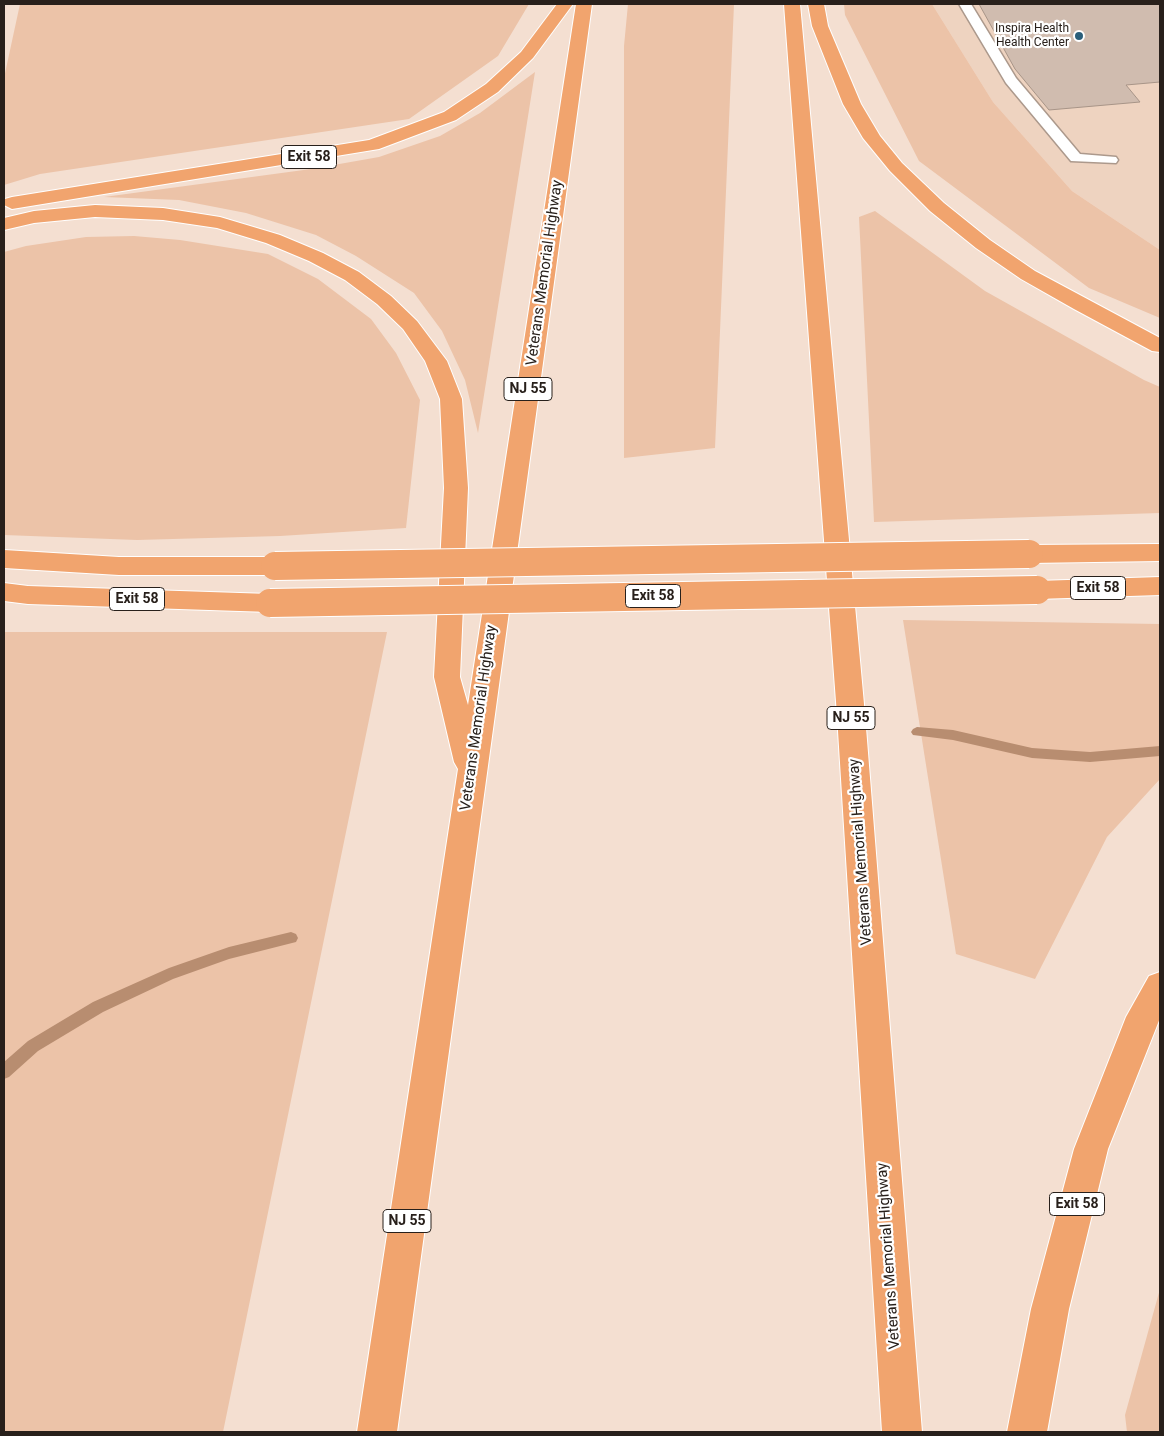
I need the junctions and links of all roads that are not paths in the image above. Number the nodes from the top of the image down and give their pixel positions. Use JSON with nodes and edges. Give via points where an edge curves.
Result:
{"nodes":[{"id":1,"x":565,"y":4,"type":"edge"},
{"id":2,"x":584,"y":4,"type":"edge"},
{"id":3,"x":792,"y":4,"type":"edge"},
{"id":4,"x":816,"y":4,"type":"edge"},
{"id":5,"x":965,"y":4,"type":"edge"},
{"id":6,"x":1112,"y":160,"type":"dead end"},
{"id":7,"x":4,"y":205,"type":"edge"},
{"id":8,"x":4,"y":224,"type":"edge"},
{"id":9,"x":1160,"y":346,"type":"edge"},
{"id":10,"x":1160,"y":552,"type":"edge"},
{"id":11,"x":4,"y":559,"type":"edge"},
{"id":12,"x":1160,"y":586,"type":"edge"},
{"id":13,"x":4,"y":592,"type":"edge"},
{"id":14,"x":470,"y":774,"type":"junction"},
{"id":15,"x":1160,"y":986,"type":"edge"},
{"id":16,"x":377,"y":1432,"type":"edge"},
{"id":17,"x":902,"y":1432,"type":"edge"},
{"id":18,"x":1027,"y":1432,"type":"edge"}],
"edges":[{"from":1,"to":7,"type":"highway","number":"Exit 58","via":[[527,55],[492,88],[450,116],[373,145]]},
{"from":2,"to":14,"type":"highway","name":"Veterans Memorial Highway","number":"NJ 55"},
{"from":3,"to":17,"type":"highway","name":"Veterans Memorial Highway","number":"NJ 55","via":[[851,715]]},
{"from":4,"to":9,"type":"highway","via":[[820,26],[852,104],[872,138],[896,167],[937,207],[1028,275]]},
{"from":5,"to":6,"type":"lane","via":[[1011,80],[1076,158]]},
{"from":8,"to":14,"type":"highway","via":[[34,217],[95,211],[163,214],[220,223],[273,239],[352,276],[410,325],[436,361],[451,399],[456,488],[447,677]]},
{"from":10,"to":11,"type":"highway","bridge":true,"via":[[275,566],[119,566]]},
{"from":12,"to":13,"type":"highway","number":"Exit 58","bridge":true,"via":[[270,603]]},
{"from":14,"to":16,"type":"highway","name":"Veterans Memorial Highway","number":"NJ 55"},
{"from":15,"to":18,"type":"highway","number":"Exit 58","via":[[1138,1028],[1091,1149],[1050,1309]]}]}
